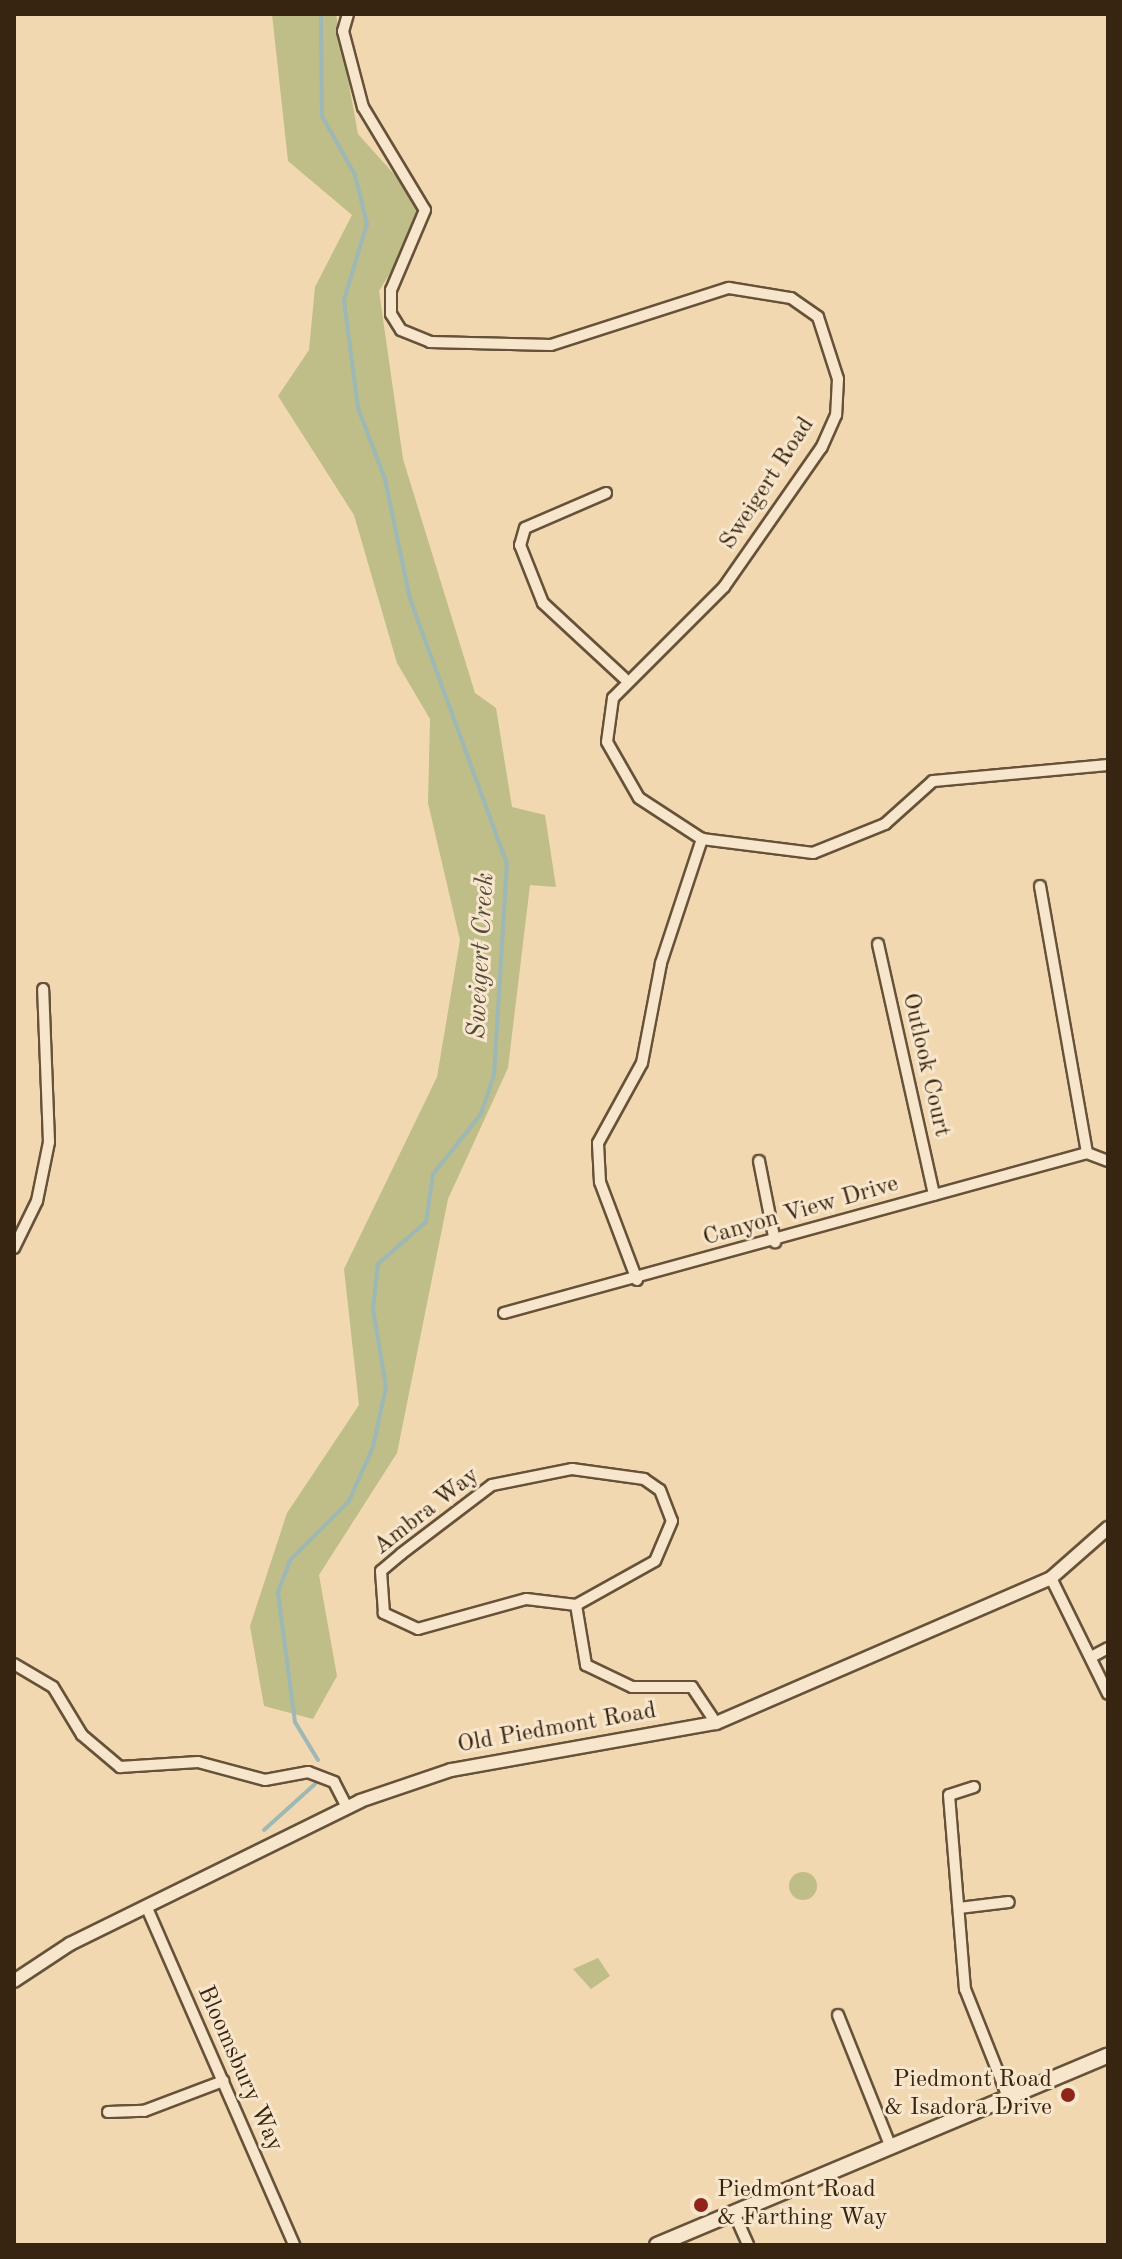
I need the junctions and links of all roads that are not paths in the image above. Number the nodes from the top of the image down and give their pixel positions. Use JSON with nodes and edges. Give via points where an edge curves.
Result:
{"nodes":[{"id":1,"x":348,"y":14,"type":"edge"},
{"id":2,"x":606,"y":493,"type":"dead end"},
{"id":3,"x":624,"y":678,"type":"junction"},
{"id":4,"x":1108,"y":765,"type":"edge"},
{"id":5,"x":702,"y":839,"type":"junction"},
{"id":6,"x":1040,"y":886,"type":"dead end"},
{"id":7,"x":878,"y":944,"type":"dead end"},
{"id":8,"x":43,"y":989,"type":"dead end"},
{"id":9,"x":1087,"y":1153,"type":"junction"},
{"id":10,"x":759,"y":1161,"type":"dead end"},
{"id":11,"x":1108,"y":1161,"type":"edge"},
{"id":12,"x":934,"y":1195,"type":"junction"},
{"id":13,"x":775,"y":1242,"type":"junction"},
{"id":14,"x":14,"y":1248,"type":"edge"},
{"id":15,"x":637,"y":1280,"type":"junction"},
{"id":16,"x":504,"y":1313,"type":"dead end"},
{"id":17,"x":1108,"y":1528,"type":"edge"},
{"id":18,"x":1051,"y":1578,"type":"junction"},
{"id":19,"x":576,"y":1605,"type":"junction"},
{"id":20,"x":1108,"y":1648,"type":"edge"},
{"id":21,"x":1095,"y":1655,"type":"junction"},
{"id":22,"x":14,"y":1664,"type":"edge"},
{"id":23,"x":1108,"y":1694,"type":"edge"},
{"id":24,"x":716,"y":1723,"type":"junction"},
{"id":25,"x":974,"y":1787,"type":"dead end"},
{"id":26,"x":347,"y":1808,"type":"junction"},
{"id":27,"x":1009,"y":1902,"type":"dead end"},
{"id":28,"x":147,"y":1908,"type":"junction"},
{"id":29,"x":959,"y":1908,"type":"junction"},
{"id":30,"x":14,"y":1981,"type":"edge"},
{"id":31,"x":838,"y":2015,"type":"dead end"},
{"id":32,"x":1107,"y":2057,"type":"edge"},
{"id":33,"x":223,"y":2081,"type":"junction"},
{"id":34,"x":1008,"y":2097,"type":"junction"},
{"id":35,"x":108,"y":2112,"type":"dead end"},
{"id":36,"x":890,"y":2145,"type":"junction"},
{"id":37,"x":734,"y":2213,"type":"junction"},
{"id":38,"x":294,"y":2245,"type":"edge"},
{"id":39,"x":657,"y":2245,"type":"edge"},
{"id":40,"x":748,"y":2245,"type":"edge"}],
"edges":[{"from":1,"to":3,"type":"street","name":"Sweigert Road","via":[[343,31],[363,107],[425,210],[391,290],[391,314],[401,330],[430,342],[551,345],[729,288],[791,298],[818,317],[838,379],[836,415],[821,448],[724,587]]},
{"from":2,"to":3,"type":"street","via":[[525,528],[520,545],[543,603]]},
{"from":3,"to":5,"type":"street","name":"Sweigert Road","via":[[607,719],[613,761],[639,798]]},
{"from":4,"to":5,"type":"street","name":"Sweigert Road","via":[[933,781],[885,824],[813,853]]},
{"from":5,"to":15,"type":"street","via":[[661,963],[642,1063],[598,1143],[600,1182]]},
{"from":6,"to":9,"type":"street"},
{"from":7,"to":12,"type":"street","name":"Outlook Court"},
{"from":8,"to":14,"type":"street","via":[[49,1142],[37,1201]]},
{"from":9,"to":11,"type":"street"},
{"from":9,"to":12,"type":"street","name":"Canyon View Drive"},
{"from":10,"to":13,"type":"street"},
{"from":12,"to":13,"type":"street","name":"Canyon View Drive"},
{"from":13,"to":15,"type":"street","name":"Canyon View Drive"},
{"from":15,"to":16,"type":"street","name":"Canyon View Drive"},
{"from":17,"to":18,"type":"street","name":"Old Piedmont Road"},
{"from":18,"to":21,"type":"street"},
{"from":18,"to":24,"type":"street","name":"Old Piedmont Road"},
{"from":19,"to":19,"type":"street","name":"Ambra Way","via":[[526,1599],[418,1629],[384,1613],[381,1571],[514,1475],[572,1469],[644,1479],[670,1505],[669,1540],[639,1572]]},
{"from":19,"to":24,"type":"street","via":[[586,1665],[632,1687],[692,1687]]},
{"from":20,"to":21,"type":"street"},
{"from":21,"to":23,"type":"street"},
{"from":22,"to":26,"type":"street","via":[[53,1687],[82,1735],[120,1767],[198,1762],[265,1780],[308,1772],[334,1782]]},
{"from":24,"to":26,"type":"street","name":"Old Piedmont Road","via":[[451,1770]]},
{"from":25,"to":29,"type":"street","via":[[949,1795]]},
{"from":26,"to":28,"type":"street","name":"Old Piedmont Road"},
{"from":27,"to":29,"type":"street"},
{"from":28,"to":30,"type":"street","name":"Old Piedmont Road","via":[[70,1944]]},
{"from":28,"to":33,"type":"street","name":"Bloomsbury Way"},
{"from":29,"to":34,"type":"street","via":[[965,1989]]},
{"from":31,"to":36,"type":"street"},
{"from":32,"to":34,"type":"main road"},
{"from":33,"to":35,"type":"street","via":[[144,2111]]},
{"from":33,"to":38,"type":"street","name":"Bloomsbury Way"},
{"from":34,"to":36,"type":"main road"},
{"from":36,"to":37,"type":"main road"},
{"from":37,"to":39,"type":"main road"},
{"from":37,"to":40,"type":"street"}]}
